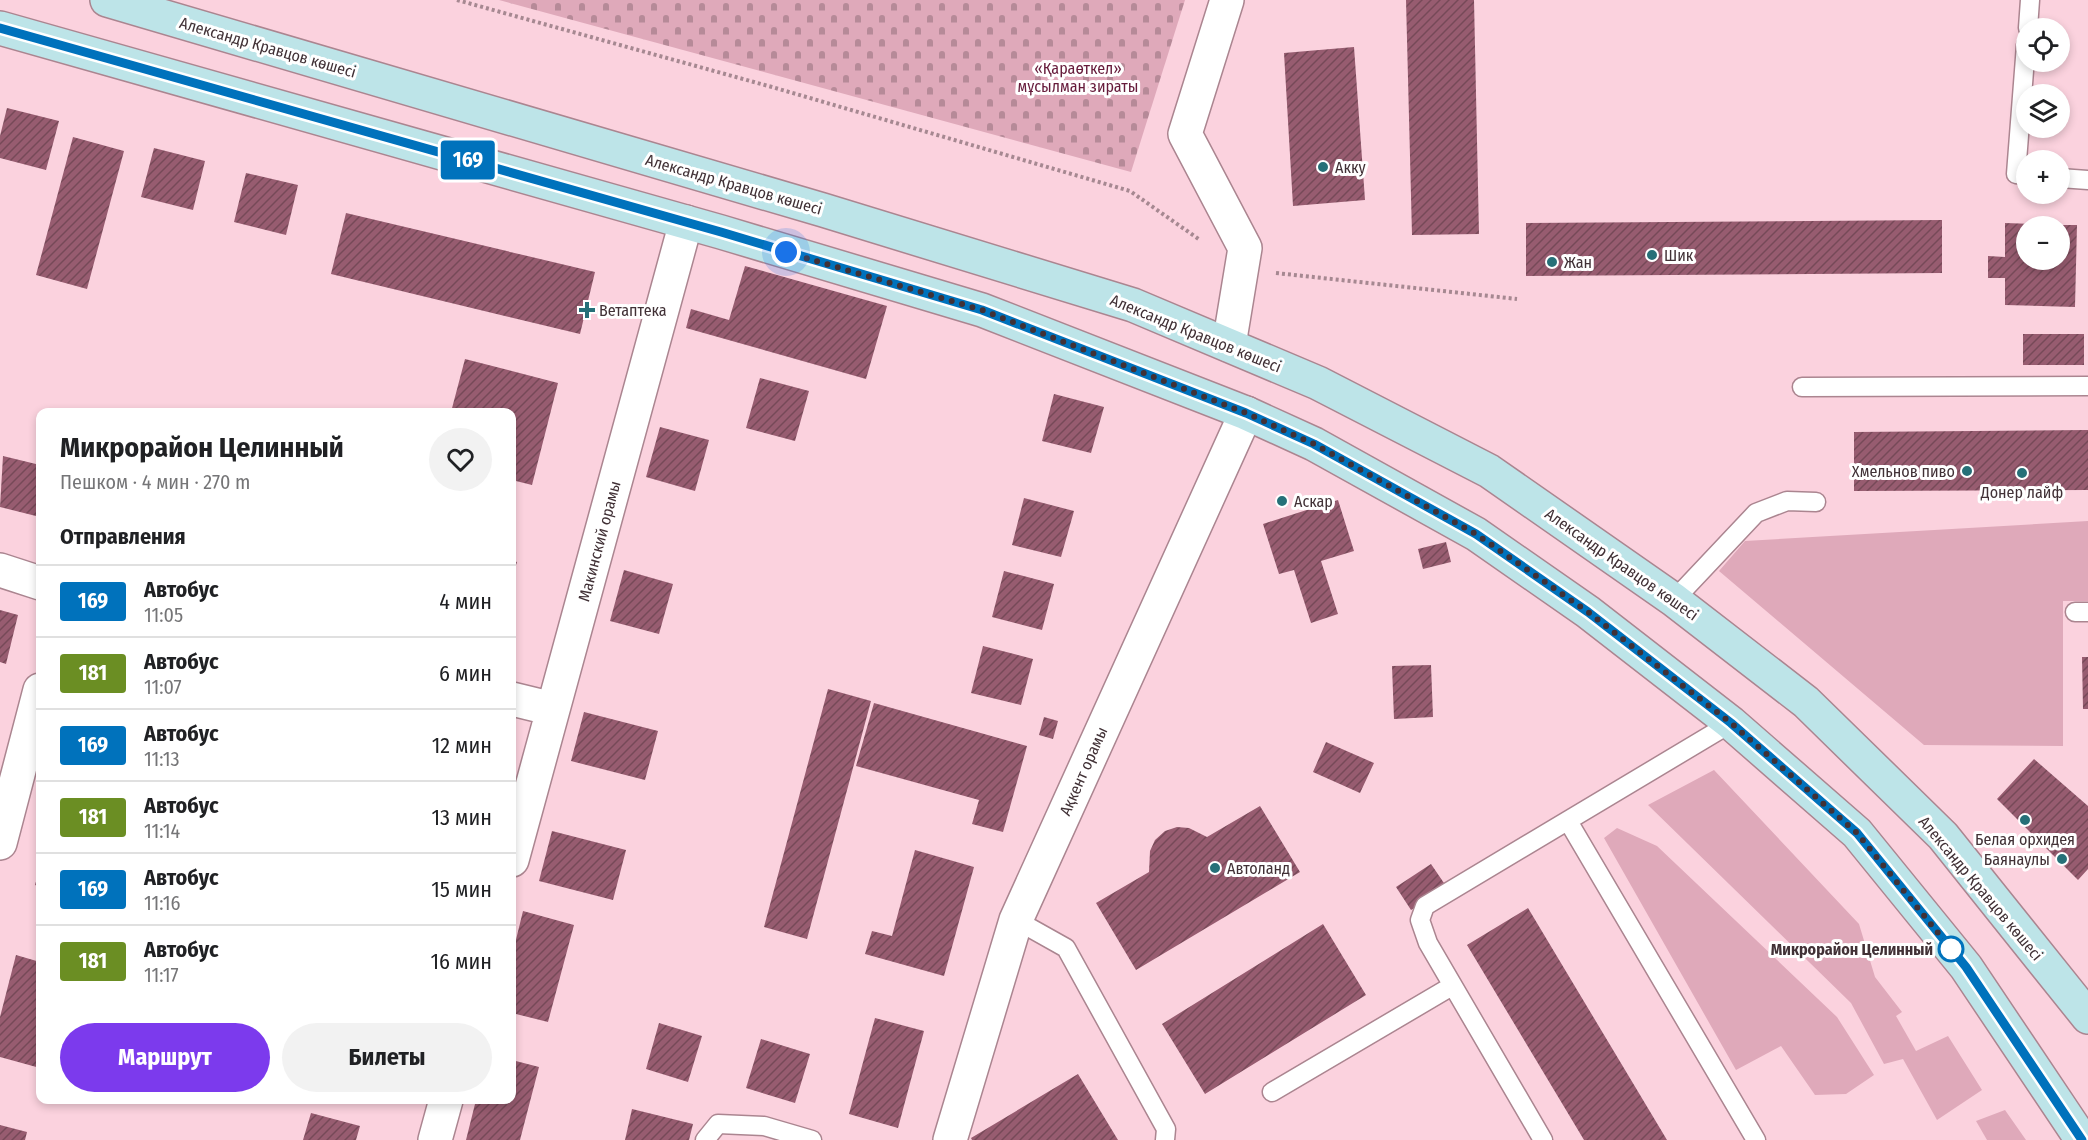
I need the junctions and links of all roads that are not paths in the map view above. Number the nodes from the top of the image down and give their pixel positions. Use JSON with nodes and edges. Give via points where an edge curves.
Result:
{"nodes":[{"id":1,"x":107,"y":0,"type":"edge"},
{"id":2,"x":1227,"y":0,"type":"edge"},
{"id":3,"x":2030,"y":0,"type":"edge"},
{"id":4,"x":2029,"y":18,"type":"edge"},
{"id":5,"x":0,"y":28,"type":"edge"},
{"id":6,"x":2024,"y":72,"type":"edge"},
{"id":7,"x":2018,"y":150,"type":"edge"},
{"id":8,"x":2070,"y":178,"type":"edge"},
{"id":9,"x":2088,"y":180,"type":"edge"},
{"id":10,"x":686,"y":222,"type":"junction"},
{"id":11,"x":1229,"y":345,"type":"junction"},
{"id":12,"x":2088,"y":386,"type":"edge"},
{"id":13,"x":1802,"y":387,"type":"dead end"},
{"id":14,"x":1246,"y":413,"type":"junction"},
{"id":15,"x":1816,"y":502,"type":"dead end"},
{"id":16,"x":0,"y":570,"type":"edge"},
{"id":17,"x":36,"y":582,"type":"edge"},
{"id":18,"x":1674,"y":600,"type":"junction"},
{"id":19,"x":516,"y":700,"type":"edge"},
{"id":20,"x":36,"y":705,"type":"edge"},
{"id":21,"x":553,"y":709,"type":"junction"},
{"id":22,"x":1731,"y":723,"type":"junction"},
{"id":23,"x":1568,"y":821,"type":"junction"},
{"id":24,"x":0,"y":843,"type":"edge"},
{"id":25,"x":516,"y":845,"type":"edge"},
{"id":26,"x":1016,"y":920,"type":"junction"},
{"id":27,"x":1452,"y":986,"type":"junction"},
{"id":28,"x":2088,"y":1017,"type":"edge"},
{"id":29,"x":1272,"y":1092,"type":"dead end"},
{"id":30,"x":445,"y":1104,"type":"edge"},
{"id":31,"x":435,"y":1140,"type":"edge"},
{"id":32,"x":705,"y":1140,"type":"edge"},
{"id":33,"x":812,"y":1140,"type":"edge"},
{"id":34,"x":950,"y":1140,"type":"edge"},
{"id":35,"x":1165,"y":1140,"type":"edge"},
{"id":36,"x":1543,"y":1140,"type":"edge"},
{"id":37,"x":1756,"y":1140,"type":"edge"},
{"id":38,"x":2082,"y":1140,"type":"edge"}],
"edges":[{"from":1,"to":11,"type":"main road","name":"Александр Кравцов көшесі","via":[[1122,301]]},
{"from":2,"to":11,"type":"street","via":[[1185,134],[1245,248]]},
{"from":3,"to":4,"type":"lane"},
{"from":5,"to":10,"type":"main road"},
{"from":6,"to":7,"type":"lane"},
{"from":8,"to":9,"type":"lane"},
{"from":10,"to":14,"type":"main road","via":[[982,310]]},
{"from":10,"to":21,"type":"street","name":"Макинский орамы"},
{"from":11,"to":18,"type":"main road","name":"Александр Кравцов көшесі","via":[[1318,383],[1489,471]]},
{"from":12,"to":13,"type":"lane"},
{"from":14,"to":22,"type":"main road","via":[[1314,444],[1476,534],[1588,612]]},
{"from":14,"to":26,"type":"street","name":"Ақкент орамы"},
{"from":15,"to":18,"type":"lane","via":[[1787,501],[1756,513]]},
{"from":16,"to":17,"type":"street"},
{"from":18,"to":28,"type":"main road","name":"Александр Кравцов көшесі","via":[[1806,702],[1943,837]]},
{"from":19,"to":21,"type":"street"},
{"from":20,"to":24,"type":"street"},
{"from":21,"to":25,"type":"street","name":"Макинский орамы"},
{"from":22,"to":23,"type":"lane"},
{"from":22,"to":38,"type":"main road","via":[[1857,833],[1966,967]]},
{"from":23,"to":27,"type":"lane","via":[[1425,906],[1420,920]]},
{"from":23,"to":37,"type":"lane"},
{"from":26,"to":34,"type":"street","name":"Ақкент орамы"},
{"from":26,"to":35,"type":"lane","via":[[1065,948],[1166,1129]]},
{"from":27,"to":29,"type":"lane"},
{"from":27,"to":36,"type":"lane"},
{"from":30,"to":31,"type":"street"},
{"from":32,"to":33,"type":"lane","via":[[718,1124],[764,1126]]}]}
